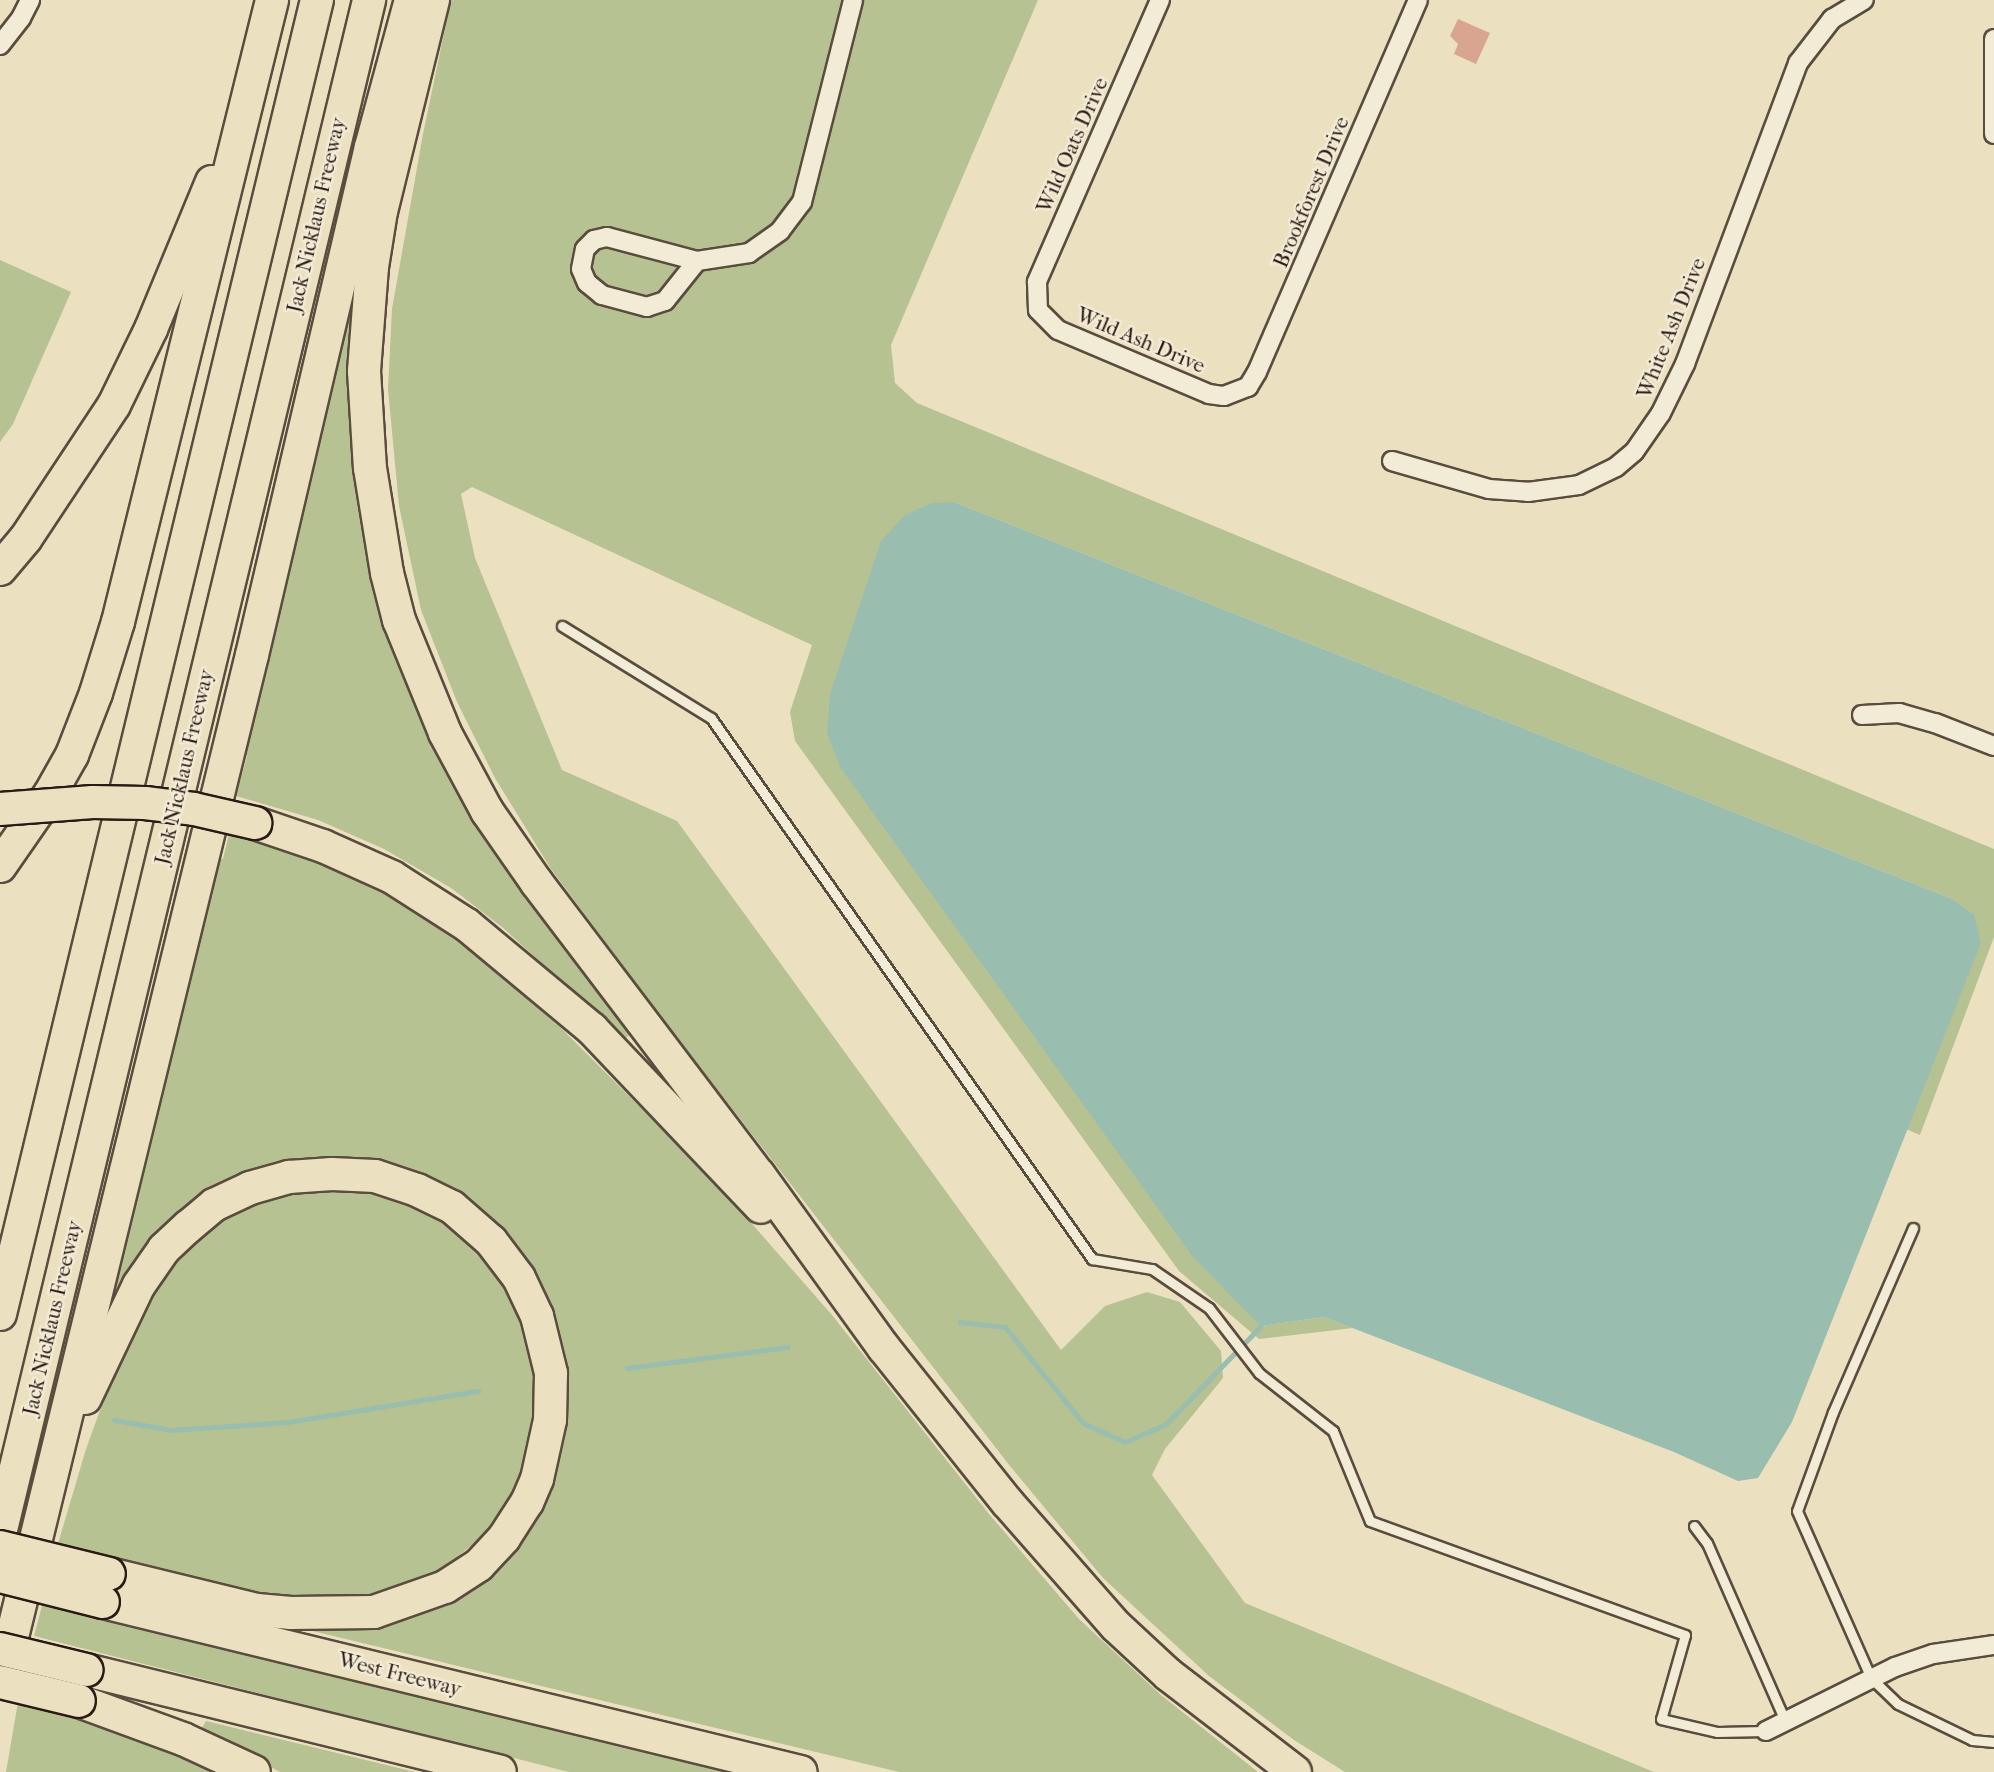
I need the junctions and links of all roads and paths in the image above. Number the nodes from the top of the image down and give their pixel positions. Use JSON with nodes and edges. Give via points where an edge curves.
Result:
{"nodes":[{"id":1,"x":30,"y":0,"type":"edge"},
{"id":2,"x":272,"y":0,"type":"edge"},
{"id":3,"x":317,"y":0,"type":"edge"},
{"id":4,"x":369,"y":0,"type":"edge"},
{"id":5,"x":411,"y":0,"type":"edge"},
{"id":6,"x":433,"y":0,"type":"edge"},
{"id":7,"x":853,"y":0,"type":"edge"},
{"id":8,"x":1160,"y":0,"type":"edge"},
{"id":9,"x":1418,"y":0,"type":"edge"},
{"id":10,"x":1864,"y":0,"type":"edge"},
{"id":11,"x":1994,"y":39,"type":"edge"},
{"id":12,"x":0,"y":45,"type":"edge"},
{"id":13,"x":246,"y":104,"type":"junction"},
{"id":14,"x":1994,"y":134,"type":"edge"},
{"id":15,"x":697,"y":261,"type":"junction"},
{"id":16,"x":1038,"y":310,"type":"joint"},
{"id":17,"x":1235,"y":394,"type":"joint"},
{"id":18,"x":1392,"y":461,"type":"dead end"},
{"id":19,"x":0,"y":569,"type":"edge"},
{"id":20,"x":562,"y":626,"type":"dead end"},
{"id":21,"x":1862,"y":715,"type":"dead end"},
{"id":22,"x":1994,"y":746,"type":"edge"},
{"id":23,"x":0,"y":809,"type":"edge"},
{"id":24,"x":0,"y":866,"type":"edge"},
{"id":25,"x":1913,"y":1228,"type":"dead end"},
{"id":26,"x":0,"y":1314,"type":"edge"},
{"id":27,"x":884,"y":1348,"type":"junction"},
{"id":28,"x":53,"y":1470,"type":"junction"},
{"id":29,"x":1694,"y":1527,"type":"dead end"},
{"id":30,"x":0,"y":1534,"type":"edge"},
{"id":31,"x":0,"y":1547,"type":"edge"},
{"id":32,"x":0,"y":1576,"type":"edge"},
{"id":33,"x":106,"y":1588,"type":"junction"},
{"id":34,"x":1994,"y":1645,"type":"edge"},
{"id":35,"x":0,"y":1649,"type":"edge"},
{"id":36,"x":1871,"y":1678,"type":"junction"},
{"id":37,"x":0,"y":1682,"type":"edge"},
{"id":38,"x":0,"y":1688,"type":"edge"},
{"id":39,"x":1785,"y":1721,"type":"junction"},
{"id":40,"x":1766,"y":1731,"type":"joint"},
{"id":41,"x":1994,"y":1742,"type":"edge"},
{"id":42,"x":254,"y":1772,"type":"edge"},
{"id":43,"x":500,"y":1772,"type":"edge"},
{"id":44,"x":801,"y":1772,"type":"edge"},
{"id":45,"x":1295,"y":1772,"type":"edge"}],
"edges":[{"from":1,"to":12,"type":"street"},
{"from":2,"to":13,"type":"highway"},
{"from":3,"to":26,"type":"highway"},
{"from":4,"to":30,"type":"highway","name":"Jack Nicklaus Freeway"},
{"from":5,"to":28,"type":"highway","via":[[371,147]]},
{"from":6,"to":27,"type":"highway","via":[[382,211],[372,267],[364,370],[377,525],[399,620],[445,733],[487,811]]},
{"from":7,"to":15,"type":"street","via":[[802,202],[780,231],[749,253]]},
{"from":8,"to":16,"type":"street","name":"Wild Oats Drive","via":[[1037,282]]},
{"from":9,"to":17,"type":"street","name":"Brookforest Drive","via":[[1257,372],[1248,387]]},
{"from":10,"to":18,"type":"street","name":"White Ash Drive","via":[[1832,19],[1798,63],[1685,364],[1661,413],[1634,452],[1616,467],[1579,485],[1528,492],[1489,489]]},
{"from":11,"to":14,"type":"street"},
{"from":13,"to":19,"type":"highway","via":[[114,405],[26,538]]},
{"from":13,"to":24,"type":"highway","via":[[122,608],[96,693],[72,755]]},
{"from":15,"to":15,"type":"street","via":[[665,301],[647,307],[602,295],[587,284],[581,269],[585,249],[594,240],[607,237]]},
{"from":16,"to":17,"type":"street","name":"Wild Ash Drive","via":[[1058,330],[1209,394]]},
{"from":20,"to":40,"type":"lane","via":[[711,718],[1092,1259],[1152,1269],[1209,1308],[1259,1373],[1333,1431],[1370,1521],[1685,1635],[1661,1719],[1717,1732]]},
{"from":21,"to":22,"type":"street","via":[[1899,713]]},
{"from":23,"to":27,"type":"highway","bridge":true,"via":[[93,802],[194,809],[323,846],[392,877],[467,925],[592,1029],[748,1192]]},
{"from":25,"to":36,"type":"lane","via":[[1833,1412],[1797,1511]]},
{"from":27,"to":45,"type":"highway","via":[[1015,1512],[1116,1626],[1169,1675]]},
{"from":28,"to":33,"type":"highway","via":[[139,1285],[164,1249],[214,1205],[250,1188],[289,1177],[331,1174],[375,1176],[406,1186],[452,1207],[491,1241],[519,1278],[537,1316],[551,1373],[550,1420],[537,1479],[504,1538],[479,1565],[445,1587],[374,1612],[336,1614],[257,1610]]},
{"from":28,"to":38,"type":"highway"},
{"from":29,"to":39,"type":"lane","via":[[1707,1543]]},
{"from":31,"to":33,"type":"highway","bridge":true},
{"from":32,"to":33,"type":"highway","name":"West Freeway","bridge":true},
{"from":33,"to":44,"type":"highway","name":"West Freeway"},
{"from":34,"to":36,"type":"street","via":[[1933,1654]]},
{"from":35,"to":43,"type":"highway","bridge":true},
{"from":36,"to":39,"type":"street"},
{"from":36,"to":41,"type":"lane","via":[[1898,1704],[1972,1740]]},
{"from":37,"to":42,"type":"highway","bridge":true,"via":[[79,1701],[183,1739]]},
{"from":39,"to":40,"type":"street"}]}
